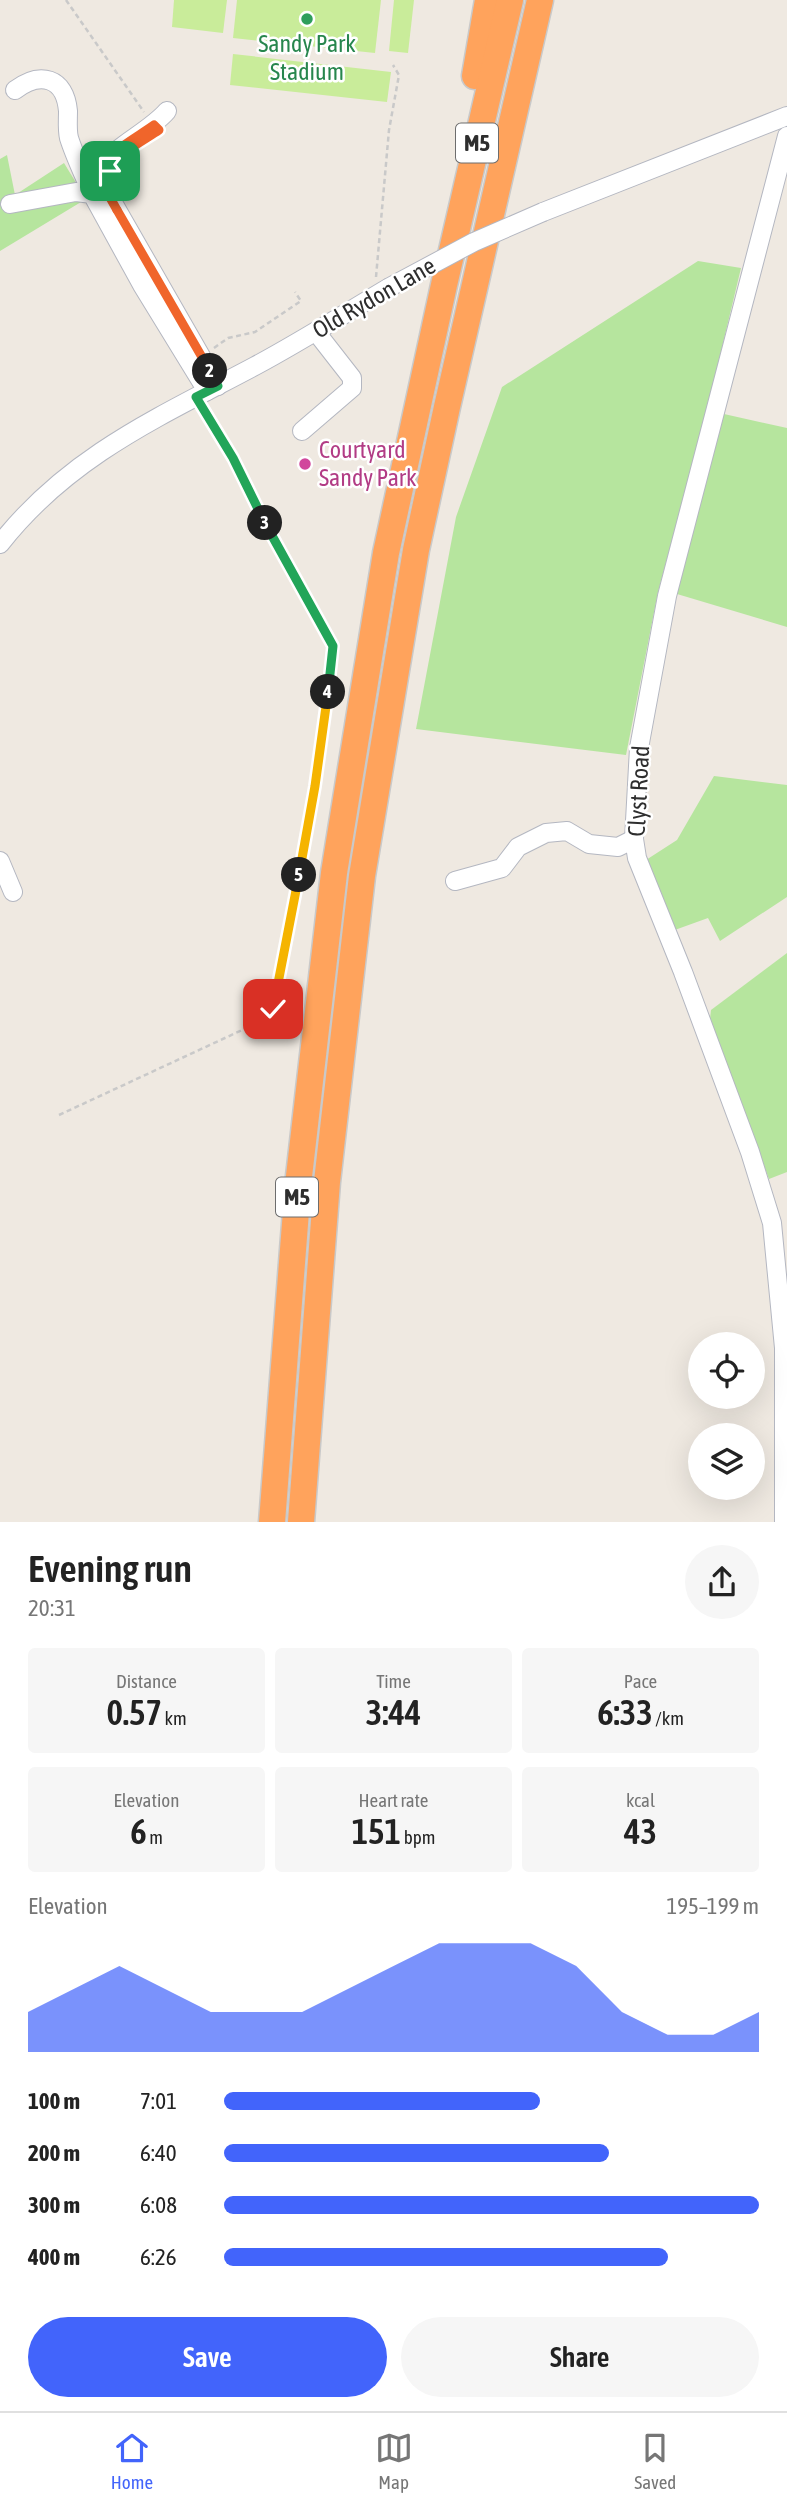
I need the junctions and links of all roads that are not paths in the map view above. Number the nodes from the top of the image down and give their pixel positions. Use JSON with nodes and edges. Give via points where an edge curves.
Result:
{"nodes":[{"id":1,"x":488,"y":0,"type":"edge"},
{"id":2,"x":510,"y":0,"type":"edge"},
{"id":3,"x":540,"y":0,"type":"edge"},
{"id":4,"x":558,"y":0,"type":"edge"},
{"id":5,"x":15,"y":90,"type":"dead end"},
{"id":6,"x":167,"y":111,"type":"dead end"},
{"id":7,"x":787,"y":116,"type":"edge"},
{"id":8,"x":787,"y":136,"type":"edge"},
{"id":9,"x":92,"y":194,"type":"junction"},
{"id":10,"x":10,"y":204,"type":"dead end"},
{"id":11,"x":476,"y":280,"type":"junction"},
{"id":12,"x":444,"y":285,"type":"junction"},
{"id":13,"x":321,"y":328,"type":"junction"},
{"id":14,"x":202,"y":394,"type":"junction"},
{"id":15,"x":302,"y":431,"type":"dead end"},
{"id":16,"x":0,"y":544,"type":"edge"},
{"id":17,"x":635,"y":839,"type":"junction"},
{"id":18,"x":0,"y":861,"type":"edge"},
{"id":19,"x":454,"y":881,"type":"dead end"},
{"id":20,"x":13,"y":892,"type":"dead end"},
{"id":21,"x":272,"y":1522,"type":"edge"},
{"id":22,"x":301,"y":1522,"type":"edge"},
{"id":23,"x":784,"y":1522,"type":"edge"}],
"edges":[{"from":1,"to":12,"type":"highway","number":"M5","via":[[444,241]]},
{"from":2,"to":12,"type":"highway","number":"M5"},
{"from":3,"to":11,"type":"highway","number":"M5"},
{"from":4,"to":11,"type":"highway","number":"M5","via":[[523,146]]},
{"from":5,"to":9,"type":"street","via":[[39,78],[50,80],[62,92],[68,109],[68,136]]},
{"from":6,"to":14,"type":"street","via":[[100,170]]},
{"from":7,"to":13,"type":"street","name":"Old Rydon Lane","bridge":true,"via":[[542,212],[382,282]]},
{"from":8,"to":17,"type":"street","name":"Clyst Road","via":[[667,596],[639,748]]},
{"from":9,"to":10,"type":"street","via":[[76,192]]},
{"from":9,"to":14,"type":"street"},
{"from":11,"to":22,"type":"highway","number":"M5","via":[[416,550],[356,916],[327,1182]]},
{"from":12,"to":21,"type":"highway","number":"M5","via":[[386,553],[334,873],[298,1185]]},
{"from":13,"to":14,"type":"street","name":"Old Rydon Lane"},
{"from":13,"to":15,"type":"street","via":[[320,337],[352,378],[352,388]]},
{"from":14,"to":16,"type":"street","name":"Old Rydon Lane","via":[[112,444],[61,480]]},
{"from":17,"to":19,"type":"street","via":[[618,846],[589,844],[567,831],[546,833],[518,847],[502,868]]},
{"from":17,"to":23,"type":"street","name":"Clyst Road","via":[[637,858],[684,972],[772,1223],[784,1348]]},
{"from":18,"to":20,"type":"street"}]}
